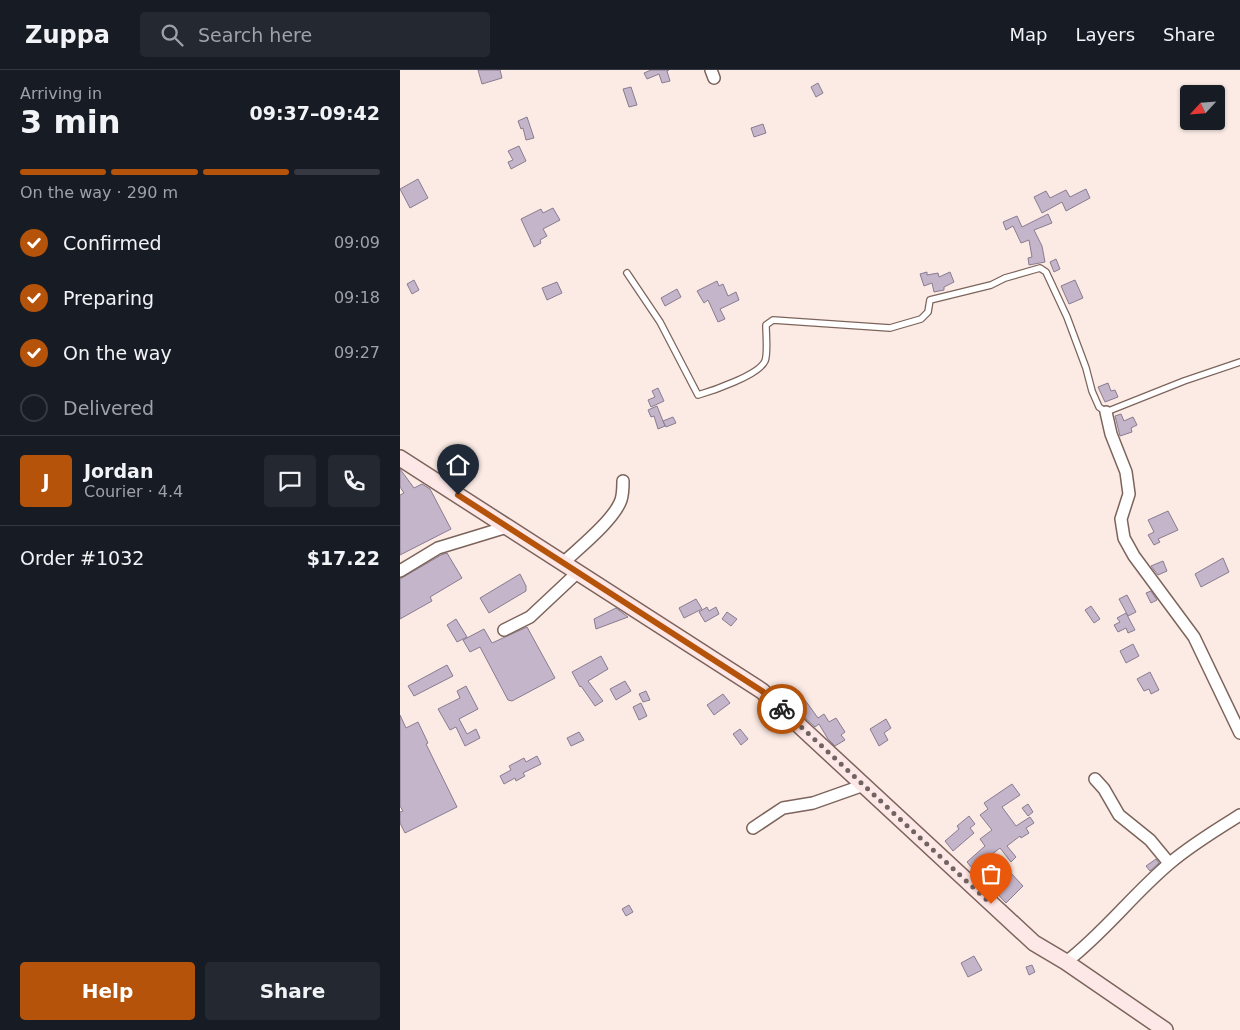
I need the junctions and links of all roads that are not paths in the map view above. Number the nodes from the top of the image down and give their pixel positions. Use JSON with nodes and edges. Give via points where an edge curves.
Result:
{"nodes":[{"id":1,"x":627,"y":273,"type":"dead end"},
{"id":2,"x":1240,"y":362,"type":"edge"},
{"id":3,"x":1106,"y":412,"type":"junction"},
{"id":4,"x":400,"y":458,"type":"edge"},
{"id":5,"x":623,"y":481,"type":"dead end"},
{"id":6,"x":507,"y":527,"type":"junction"},
{"id":7,"x":563,"y":563,"type":"junction"},
{"id":8,"x":400,"y":571,"type":"edge"},
{"id":9,"x":578,"y":572,"type":"junction"},
{"id":10,"x":504,"y":630,"type":"dead end"},
{"id":11,"x":1240,"y":733,"type":"edge"},
{"id":12,"x":1096,"y":779,"type":"dead end"},
{"id":13,"x":864,"y":785,"type":"junction"},
{"id":14,"x":1240,"y":815,"type":"edge"},
{"id":15,"x":753,"y":828,"type":"dead end"},
{"id":16,"x":1170,"y":863,"type":"junction"},
{"id":17,"x":1066,"y":962,"type":"junction"},
{"id":18,"x":1165,"y":1030,"type":"edge"}],
"edges":[{"from":1,"to":3,"type":"lane","via":[[660,322],[698,394],[717,390],[758,370],[765,361],[766,325],[773,320],[890,328],[921,319],[928,312],[930,300],[991,285],[1040,268],[1046,272],[1067,317],[1092,391]]},
{"from":2,"to":3,"type":"lane"},
{"from":3,"to":11,"type":"street","via":[[1126,472],[1129,494],[1121,519],[1124,538],[1194,637]]},
{"from":4,"to":6,"type":"main road"},
{"from":5,"to":7,"type":"street","via":[[619,504],[603,525]]},
{"from":6,"to":7,"type":"main road"},
{"from":6,"to":8,"type":"street","via":[[438,548]]},
{"from":7,"to":9,"type":"main road"},
{"from":9,"to":10,"type":"street","via":[[530,617]]},
{"from":9,"to":13,"type":"main road","via":[[762,691]]},
{"from":12,"to":16,"type":"street","via":[[1119,815],[1150,840]]},
{"from":13,"to":15,"type":"street","via":[[783,808]]},
{"from":13,"to":17,"type":"main road","via":[[1034,943]]},
{"from":14,"to":16,"type":"street"},
{"from":16,"to":17,"type":"street"},
{"from":17,"to":18,"type":"main road"}]}
